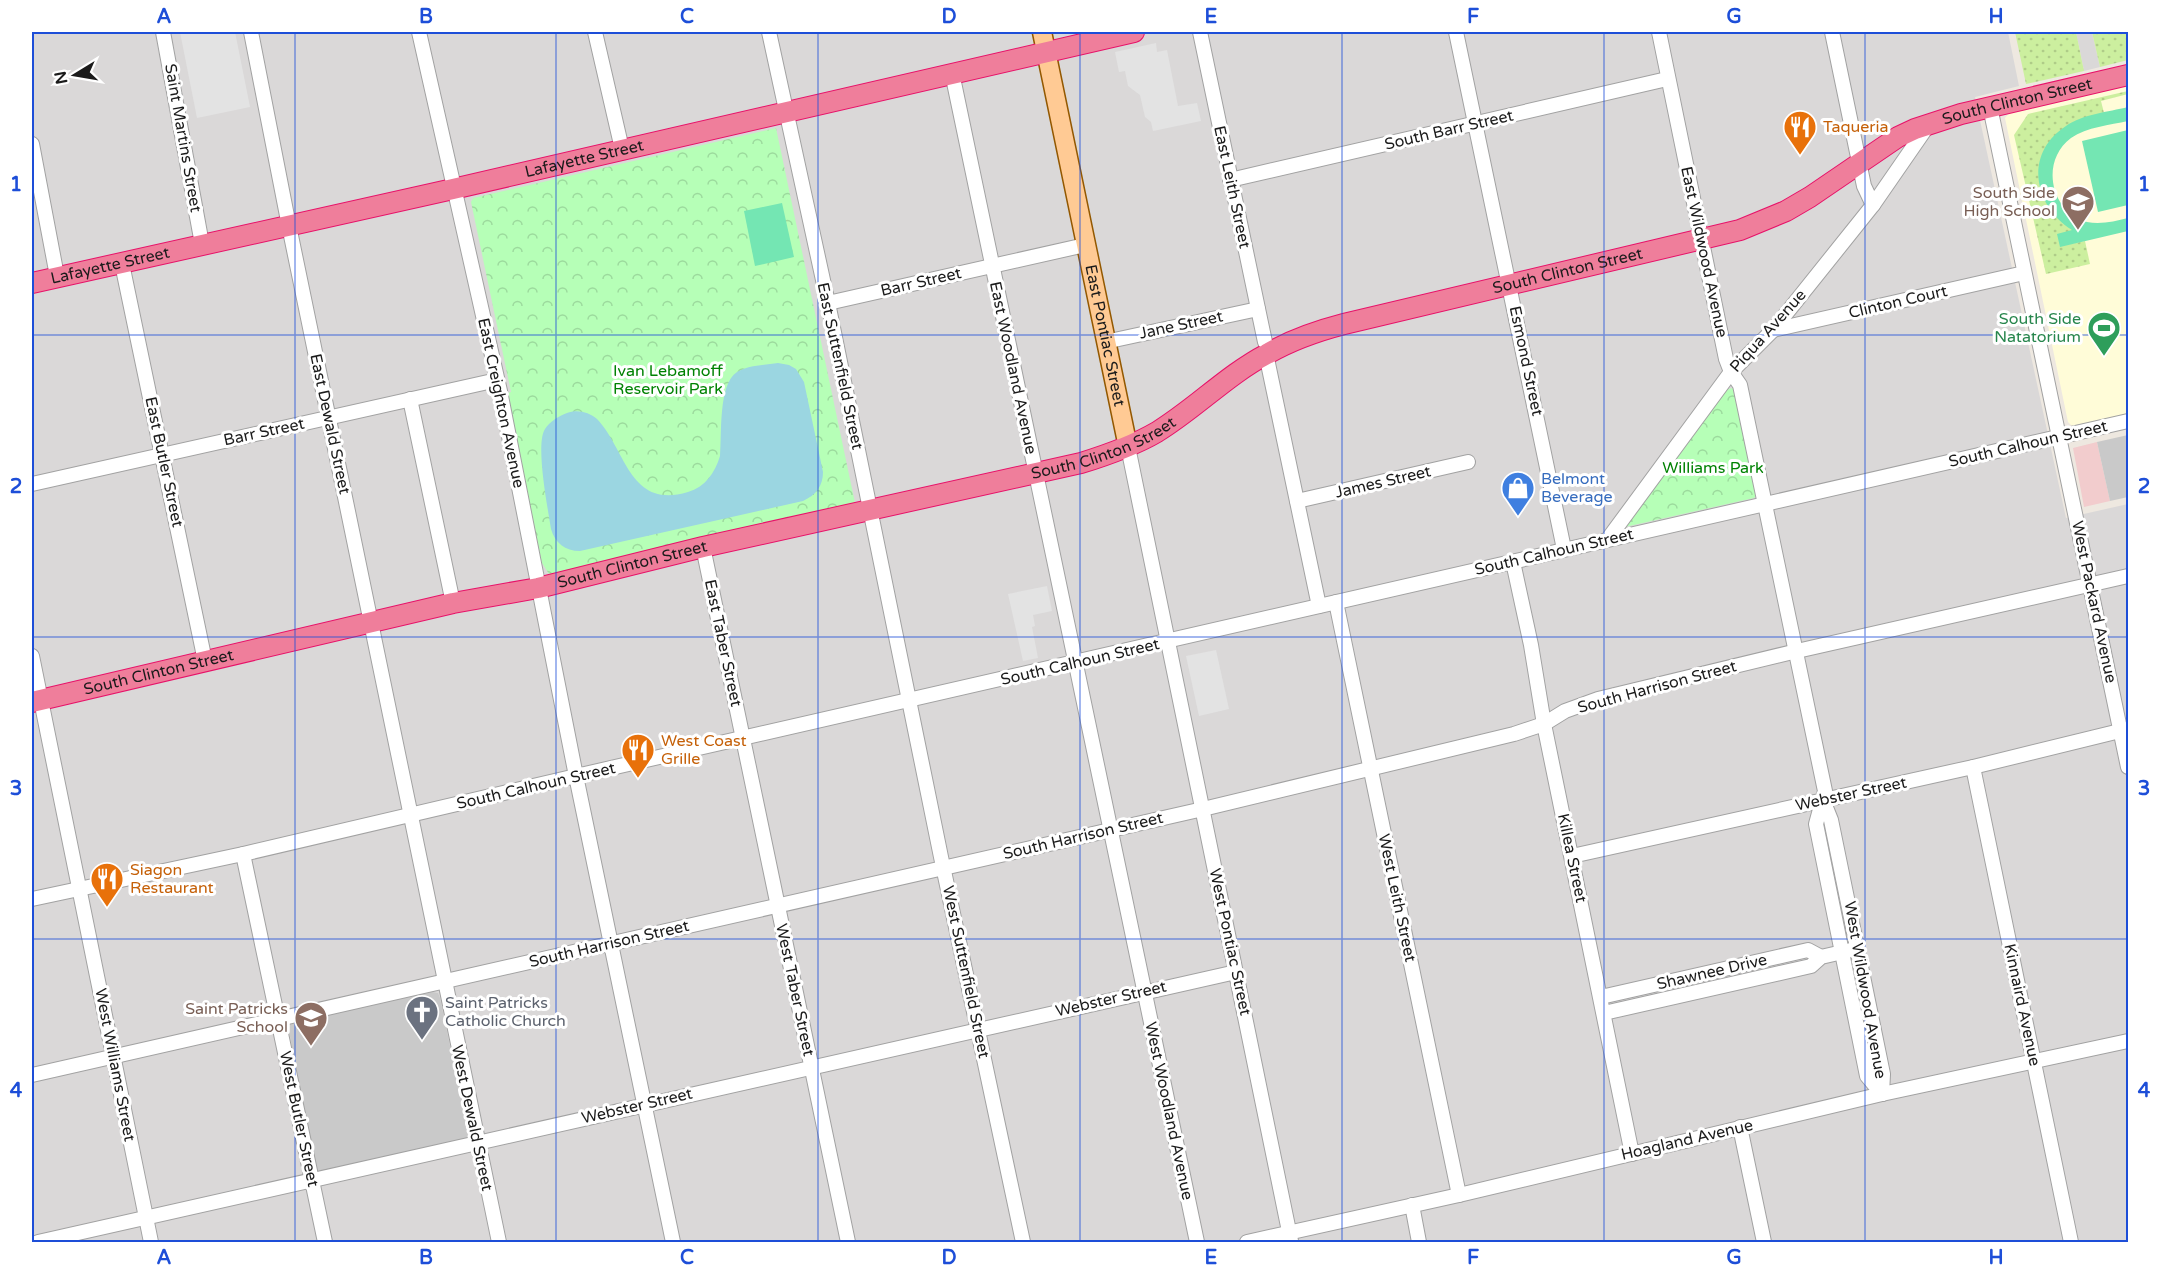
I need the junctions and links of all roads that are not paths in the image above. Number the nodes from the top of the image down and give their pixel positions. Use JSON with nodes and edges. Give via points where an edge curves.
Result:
{"nodes":[{"id":1,"x":163,"y":32,"type":"edge"},
{"id":2,"x":251,"y":32,"type":"edge"},
{"id":3,"x":419,"y":32,"type":"edge"},
{"id":4,"x":595,"y":32,"type":"edge"},
{"id":5,"x":770,"y":32,"type":"edge"},
{"id":6,"x":1042,"y":32,"type":"edge"},
{"id":7,"x":1134,"y":32,"type":"edge"},
{"id":8,"x":1200,"y":32,"type":"edge"},
{"id":9,"x":1456,"y":32,"type":"edge"},
{"id":10,"x":1659,"y":32,"type":"edge"},
{"id":11,"x":1832,"y":32,"type":"edge"},
{"id":12,"x":1046,"y":52,"type":"junction"},
{"id":13,"x":952,"y":73,"type":"junction"},
{"id":14,"x":2128,"y":75,"type":"edge"},
{"id":15,"x":1667,"y":79,"type":"junction"},
{"id":16,"x":1990,"y":107,"type":"junction"},
{"id":17,"x":787,"y":111,"type":"junction"},
{"id":18,"x":1930,"y":123,"type":"junction"},
{"id":19,"x":1476,"y":124,"type":"junction"},
{"id":20,"x":32,"y":144,"type":"edge"},
{"id":21,"x":622,"y":149,"type":"junction"},
{"id":22,"x":1860,"y":163,"type":"junction"},
{"id":23,"x":1230,"y":180,"type":"junction"},
{"id":24,"x":453,"y":189,"type":"junction"},
{"id":25,"x":1873,"y":205,"type":"junction"},
{"id":26,"x":289,"y":226,"type":"junction"},
{"id":27,"x":1701,"y":240,"type":"junction"},
{"id":28,"x":202,"y":244,"type":"junction"},
{"id":29,"x":1085,"y":245,"type":"junction"},
{"id":30,"x":122,"y":264,"type":"junction"},
{"id":31,"x":991,"y":266,"type":"junction"},
{"id":32,"x":2024,"y":273,"type":"junction"},
{"id":33,"x":57,"y":276,"type":"junction"},
{"id":34,"x":32,"y":283,"type":"edge"},
{"id":35,"x":1510,"y":285,"type":"junction"},
{"id":36,"x":828,"y":303,"type":"junction"},
{"id":37,"x":1258,"y":309,"type":"junction"},
{"id":38,"x":1773,"y":330,"type":"junction"},
{"id":39,"x":1105,"y":342,"type":"junction"},
{"id":40,"x":1265,"y":348,"type":"junction"},
{"id":41,"x":1731,"y":372,"type":"junction"},
{"id":42,"x":497,"y":380,"type":"junction"},
{"id":43,"x":410,"y":399,"type":"junction"},
{"id":44,"x":330,"y":417,"type":"junction"},
{"id":45,"x":2128,"y":421,"type":"edge"},
{"id":46,"x":2059,"y":437,"type":"junction"},
{"id":47,"x":1128,"y":447,"type":"junction"},
{"id":48,"x":162,"y":454,"type":"junction"},
{"id":49,"x":1468,"y":462,"type":"dead end"},
{"id":50,"x":1035,"y":473,"type":"junction"},
{"id":51,"x":32,"y":484,"type":"edge"},
{"id":52,"x":1297,"y":501,"type":"junction"},
{"id":53,"x":1766,"y":504,"type":"junction"},
{"id":54,"x":869,"y":511,"type":"junction"},
{"id":55,"x":1608,"y":539,"type":"junction"},
{"id":56,"x":703,"y":547,"type":"junction"},
{"id":57,"x":1564,"y":549,"type":"junction"},
{"id":58,"x":1513,"y":562,"type":"junction"},
{"id":59,"x":2128,"y":576,"type":"edge"},
{"id":60,"x":2090,"y":585,"type":"junction"},
{"id":61,"x":538,"y":588,"type":"junction"},
{"id":62,"x":1336,"y":602,"type":"junction"},
{"id":63,"x":453,"y":603,"type":"junction"},
{"id":64,"x":1319,"y":606,"type":"junction"},
{"id":65,"x":370,"y":624,"type":"junction"},
{"id":66,"x":1168,"y":642,"type":"junction"},
{"id":67,"x":1797,"y":651,"type":"junction"},
{"id":68,"x":32,"y":656,"type":"edge"},
{"id":69,"x":205,"y":661,"type":"junction"},
{"id":70,"x":1074,"y":663,"type":"junction"},
{"id":71,"x":36,"y":701,"type":"edge"},
{"id":72,"x":909,"y":701,"type":"junction"},
{"id":73,"x":1544,"y":724,"type":"junction"},
{"id":74,"x":2124,"y":730,"type":"edge"},
{"id":75,"x":743,"y":738,"type":"junction"},
{"id":76,"x":1973,"y":767,"type":"junction"},
{"id":77,"x":2128,"y":767,"type":"edge"},
{"id":78,"x":1370,"y":769,"type":"junction"},
{"id":79,"x":576,"y":776,"type":"junction"},
{"id":80,"x":1823,"y":800,"type":"junction"},
{"id":81,"x":1203,"y":809,"type":"junction"},
{"id":82,"x":410,"y":816,"type":"junction"},
{"id":83,"x":1109,"y":830,"type":"junction"},
{"id":84,"x":243,"y":854,"type":"junction"},
{"id":85,"x":1572,"y":856,"type":"junction"},
{"id":86,"x":943,"y":867,"type":"junction"},
{"id":87,"x":80,"y":888,"type":"junction"},
{"id":88,"x":32,"y":899,"type":"edge"},
{"id":89,"x":777,"y":906,"type":"junction"},
{"id":90,"x":611,"y":943,"type":"junction"},
{"id":91,"x":1858,"y":948,"type":"junction"},
{"id":92,"x":1842,"y":952,"type":"junction"},
{"id":93,"x":1821,"y":957,"type":"junction"},
{"id":94,"x":1732,"y":967,"type":"junction"},
{"id":95,"x":1236,"y":972,"type":"junction"},
{"id":96,"x":1707,"y":973,"type":"junction"},
{"id":97,"x":443,"y":981,"type":"junction"},
{"id":98,"x":1736,"y":983,"type":"junction"},
{"id":99,"x":1711,"y":989,"type":"junction"},
{"id":100,"x":1144,"y":991,"type":"junction"},
{"id":101,"x":1601,"y":997,"type":"junction"},
{"id":102,"x":1604,"y":1013,"type":"junction"},
{"id":103,"x":278,"y":1018,"type":"junction"},
{"id":104,"x":978,"y":1030,"type":"junction"},
{"id":105,"x":2128,"y":1041,"type":"edge"},
{"id":106,"x":112,"y":1056,"type":"junction"},
{"id":107,"x":2034,"y":1062,"type":"junction"},
{"id":108,"x":812,"y":1067,"type":"junction"},
{"id":109,"x":32,"y":1075,"type":"edge"},
{"id":110,"x":1881,"y":1094,"type":"junction"},
{"id":111,"x":644,"y":1105,"type":"junction"},
{"id":112,"x":1740,"y":1127,"type":"junction"},
{"id":113,"x":478,"y":1143,"type":"junction"},
{"id":114,"x":1632,"y":1154,"type":"junction"},
{"id":115,"x":312,"y":1182,"type":"junction"},
{"id":116,"x":1459,"y":1195,"type":"junction"},
{"id":117,"x":1412,"y":1205,"type":"junction"},
{"id":118,"x":146,"y":1218,"type":"junction"},
{"id":119,"x":1291,"y":1238,"type":"edge"},
{"id":120,"x":38,"y":1242,"type":"edge"},
{"id":121,"x":151,"y":1242,"type":"edge"},
{"id":122,"x":325,"y":1242,"type":"edge"},
{"id":123,"x":499,"y":1242,"type":"edge"},
{"id":124,"x":673,"y":1242,"type":"edge"},
{"id":125,"x":848,"y":1242,"type":"edge"},
{"id":126,"x":1023,"y":1242,"type":"edge"},
{"id":127,"x":1197,"y":1242,"type":"edge"},
{"id":128,"x":1247,"y":1242,"type":"edge"},
{"id":129,"x":1419,"y":1242,"type":"edge"},
{"id":130,"x":1764,"y":1242,"type":"edge"},
{"id":131,"x":2071,"y":1242,"type":"edge"}],
"edges":[{"from":1,"to":28,"type":"street","name":"Saint Martins Street"},
{"from":2,"to":26,"type":"street","name":"East Dewald Street"},
{"from":3,"to":24,"type":"street","name":"East Creighton Avenue"},
{"from":4,"to":21,"type":"street"},
{"from":5,"to":17,"type":"street","name":"East Suttenfield Street"},
{"from":6,"to":12,"type":"main road","name":"East Pontiac Street"},
{"from":7,"to":12,"type":"highway","name":"Lafayette Street"},
{"from":8,"to":23,"type":"street","name":"East Leith Street"},
{"from":9,"to":19,"type":"street","name":"Esmond Street"},
{"from":10,"to":15,"type":"street","name":"East Wildwood Avenue"},
{"from":11,"to":22,"type":"street"},
{"from":12,"to":13,"type":"highway","name":"Lafayette Street"},
{"from":12,"to":29,"type":"main road","name":"East Pontiac Street"},
{"from":13,"to":17,"type":"highway","name":"Lafayette Street"},
{"from":13,"to":31,"type":"street","name":"East Woodland Avenue"},
{"from":14,"to":16,"type":"highway","name":"South Clinton Street"},
{"from":15,"to":19,"type":"street","name":"South Barr Street"},
{"from":15,"to":27,"type":"street","name":"East Wildwood Avenue"},
{"from":16,"to":18,"type":"highway","name":"South Clinton Street"},
{"from":16,"to":32,"type":"street","name":"West Packard Avenue"},
{"from":17,"to":21,"type":"highway","name":"Lafayette Street"},
{"from":17,"to":36,"type":"street","name":"East Suttenfield Street"},
{"from":18,"to":22,"type":"highway","name":"South Clinton Street","via":[[1898,137]]},
{"from":18,"to":25,"type":"street","name":"Piqua Avenue"},
{"from":19,"to":23,"type":"street","name":"South Barr Street"},
{"from":19,"to":35,"type":"street","name":"Esmond Street"},
{"from":20,"to":33,"type":"street"},
{"from":21,"to":24,"type":"highway","name":"Lafayette Street"},
{"from":22,"to":25,"type":"street"},
{"from":22,"to":27,"type":"highway","name":"South Clinton Street","via":[[1786,210],[1740,230]]},
{"from":23,"to":37,"type":"street","name":"East Leith Street"},
{"from":24,"to":26,"type":"highway","name":"Lafayette Street"},
{"from":24,"to":42,"type":"street","name":"East Creighton Avenue"},
{"from":25,"to":38,"type":"street","name":"Piqua Avenue"},
{"from":26,"to":28,"type":"highway","name":"Lafayette Street"},
{"from":26,"to":44,"type":"street","name":"East Dewald Street"},
{"from":27,"to":35,"type":"highway","name":"South Clinton Street"},
{"from":27,"to":41,"type":"street","name":"East Wildwood Avenue"},
{"from":28,"to":30,"type":"highway","name":"Lafayette Street"},
{"from":29,"to":31,"type":"street","name":"Barr Street"},
{"from":29,"to":39,"type":"main road","name":"East Pontiac Street"},
{"from":30,"to":33,"type":"highway","name":"Lafayette Street"},
{"from":30,"to":48,"type":"street","name":"East Butler Street"},
{"from":31,"to":36,"type":"street","name":"Barr Street"},
{"from":31,"to":50,"type":"street","name":"East Woodland Avenue"},
{"from":32,"to":38,"type":"street","name":"Clinton Court"},
{"from":32,"to":46,"type":"street","name":"West Packard Avenue"},
{"from":33,"to":34,"type":"highway","name":"Lafayette Street"},
{"from":35,"to":40,"type":"highway","name":"South Clinton Street","via":[[1321,330]]},
{"from":35,"to":57,"type":"street","name":"Esmond Street"},
{"from":36,"to":54,"type":"street","name":"East Suttenfield Street"},
{"from":37,"to":39,"type":"street","name":"Jane Street"},
{"from":37,"to":40,"type":"street","name":"East Leith Street"},
{"from":38,"to":41,"type":"street","name":"Piqua Avenue"},
{"from":39,"to":47,"type":"main road","name":"East Pontiac Street"},
{"from":40,"to":47,"type":"highway","name":"South Clinton Street","via":[[1166,426]]},
{"from":40,"to":52,"type":"street","name":"East Leith Street"},
{"from":41,"to":53,"type":"street","name":"East Wildwood Avenue","via":[[1740,385]]},
{"from":41,"to":55,"type":"street","name":"Piqua Avenue"},
{"from":42,"to":43,"type":"street","name":"Barr Street"},
{"from":42,"to":61,"type":"street","name":"East Creighton Avenue"},
{"from":43,"to":44,"type":"street","name":"Barr Street"},
{"from":43,"to":63,"type":"street"},
{"from":44,"to":48,"type":"street","name":"Barr Street"},
{"from":44,"to":65,"type":"street","name":"East Dewald Street"},
{"from":45,"to":46,"type":"street","name":"South Calhoun Street"},
{"from":46,"to":53,"type":"street","name":"South Calhoun Street"},
{"from":46,"to":60,"type":"street","name":"West Packard Avenue"},
{"from":47,"to":50,"type":"highway","name":"South Clinton Street"},
{"from":47,"to":66,"type":"street","name":"East Pontiac Street"},
{"from":48,"to":51,"type":"street","name":"Barr Street"},
{"from":48,"to":69,"type":"street","name":"East Butler Street"},
{"from":49,"to":52,"type":"street","name":"James Street"},
{"from":50,"to":54,"type":"highway","name":"South Clinton Street"},
{"from":50,"to":70,"type":"street","name":"East Woodland Avenue"},
{"from":52,"to":64,"type":"street","name":"East Leith Street"},
{"from":53,"to":55,"type":"street","name":"South Calhoun Street"},
{"from":53,"to":67,"type":"street","name":"West Wildwood Avenue"},
{"from":54,"to":56,"type":"highway","name":"South Clinton Street"},
{"from":54,"to":72,"type":"street","name":"East Suttenfield Street"},
{"from":55,"to":57,"type":"street","name":"South Calhoun Street"},
{"from":56,"to":61,"type":"highway","name":"South Clinton Street"},
{"from":56,"to":75,"type":"street","name":"East Taber Street"},
{"from":57,"to":58,"type":"street","name":"South Calhoun Street"},
{"from":58,"to":62,"type":"street","name":"South Calhoun Street"},
{"from":58,"to":73,"type":"street","name":"Killea Street"},
{"from":59,"to":60,"type":"street","name":"South Harrison Street"},
{"from":60,"to":67,"type":"street","name":"South Harrison Street"},
{"from":60,"to":74,"type":"street","name":"West Packard Avenue"},
{"from":61,"to":63,"type":"highway","name":"South Clinton Street"},
{"from":61,"to":79,"type":"street","name":"East Creighton Avenue"},
{"from":62,"to":64,"type":"street","name":"South Calhoun Street"},
{"from":62,"to":78,"type":"street","name":"West Leith Street"},
{"from":63,"to":65,"type":"highway","name":"South Clinton Street"},
{"from":64,"to":66,"type":"street","name":"South Calhoun Street"},
{"from":65,"to":69,"type":"highway","name":"South Clinton Street"},
{"from":65,"to":82,"type":"street","name":"East Dewald Street"},
{"from":66,"to":70,"type":"street","name":"South Calhoun Street"},
{"from":66,"to":81,"type":"street","name":"West Pontiac Street"},
{"from":67,"to":73,"type":"street","name":"South Harrison Street","via":[[1598,699]]},
{"from":67,"to":80,"type":"street","name":"West Wildwood Avenue","via":[[1825,791]]},
{"from":68,"to":71,"type":"street","name":"West Williams Street"},
{"from":69,"to":71,"type":"highway","name":"South Clinton Street"},
{"from":70,"to":72,"type":"street","name":"South Calhoun Street"},
{"from":70,"to":83,"type":"street","name":"West Woodland Avenue"},
{"from":71,"to":87,"type":"street","name":"West Williams Street"},
{"from":72,"to":75,"type":"street","name":"South Calhoun Street"},
{"from":72,"to":86,"type":"street","name":"West Suttenfield Street"},
{"from":73,"to":78,"type":"street","name":"South Harrison Street"},
{"from":73,"to":85,"type":"street","name":"Killea Street"},
{"from":74,"to":76,"type":"street","name":"Webster Street"},
{"from":74,"to":77,"type":"street","name":"West Packard Avenue"},
{"from":75,"to":79,"type":"street","name":"South Calhoun Street"},
{"from":75,"to":89,"type":"street","name":"West Taber Street"},
{"from":76,"to":80,"type":"street","name":"Webster Street"},
{"from":76,"to":107,"type":"street","name":"Kinnaird Avenue"},
{"from":78,"to":81,"type":"street","name":"South Harrison Street"},
{"from":78,"to":116,"type":"street","name":"West Leith Street"},
{"from":79,"to":82,"type":"street","name":"South Calhoun Street"},
{"from":79,"to":90,"type":"street","name":"East Creighton Avenue"},
{"from":80,"to":85,"type":"street","name":"Webster Street"},
{"from":80,"to":91,"type":"street","name":"West Wildwood Avenue","via":[[1831,820]]},
{"from":80,"to":92,"type":"street","name":"West Wildwood Avenue","via":[[1816,824]]},
{"from":81,"to":83,"type":"street","name":"South Harrison Street"},
{"from":81,"to":95,"type":"street","name":"West Pontiac Street"},
{"from":82,"to":84,"type":"street","name":"South Calhoun Street"},
{"from":82,"to":97,"type":"street","name":"West Dewald Street"},
{"from":83,"to":86,"type":"street","name":"South Harrison Street"},
{"from":83,"to":100,"type":"street","name":"West Woodland Avenue"},
{"from":84,"to":87,"type":"street","name":"South Calhoun Street"},
{"from":84,"to":103,"type":"street","name":"West Butler Street"},
{"from":85,"to":101,"type":"street","name":"Killea Street"},
{"from":86,"to":89,"type":"street","name":"South Harrison Street"},
{"from":86,"to":104,"type":"street","name":"West Suttenfield Street"},
{"from":87,"to":88,"type":"street","name":"South Calhoun Street"},
{"from":87,"to":106,"type":"street","name":"West Williams Street"},
{"from":89,"to":90,"type":"street","name":"South Harrison Street"},
{"from":89,"to":108,"type":"street","name":"West Taber Street"},
{"from":90,"to":97,"type":"street","name":"South Harrison Street"},
{"from":90,"to":111,"type":"street","name":"East Creighton Avenue"},
{"from":91,"to":92,"type":"street","name":"Shawnee Drive"},
{"from":91,"to":110,"type":"street","name":"West Wildwood Avenue","via":[[1883,1074]]},
{"from":92,"to":93,"type":"street","name":"Shawnee Drive"},
{"from":92,"to":110,"type":"street","name":"West Wildwood Avenue","via":[[1867,1076]]},
{"from":93,"to":94,"type":"street","name":"Shawnee Drive","via":[[1808,950]]},
{"from":93,"to":98,"type":"street","name":"Shawnee Drive","via":[[1811,966]]},
{"from":94,"to":96,"type":"street","name":"Shawnee Drive"},
{"from":94,"to":98,"type":"street"},
{"from":95,"to":100,"type":"street","name":"Webster Street"},
{"from":95,"to":119,"type":"street","name":"West Pontiac Street"},
{"from":96,"to":99,"type":"street"},
{"from":96,"to":101,"type":"street","name":"Shawnee Drive"},
{"from":97,"to":103,"type":"street","name":"South Harrison Street"},
{"from":97,"to":113,"type":"street","name":"West Dewald Street"},
{"from":98,"to":99,"type":"street","name":"Shawnee Drive"},
{"from":99,"to":102,"type":"street","name":"Shawnee Drive"},
{"from":100,"to":104,"type":"street","name":"Webster Street"},
{"from":100,"to":127,"type":"street","name":"West Woodland Avenue"},
{"from":101,"to":102,"type":"street","name":"Killea Street"},
{"from":102,"to":114,"type":"street","name":"Killea Street"},
{"from":103,"to":106,"type":"street","name":"South Harrison Street"},
{"from":103,"to":115,"type":"street","name":"West Butler Street"},
{"from":104,"to":108,"type":"street","name":"Webster Street"},
{"from":104,"to":126,"type":"street","name":"West Suttenfield Street"},
{"from":105,"to":107,"type":"street","name":"Hoagland Avenue"},
{"from":106,"to":109,"type":"street","name":"South Harrison Street"},
{"from":106,"to":118,"type":"street","name":"West Williams Street"},
{"from":107,"to":110,"type":"street","name":"Hoagland Avenue"},
{"from":107,"to":131,"type":"street","name":"Kinnaird Avenue"},
{"from":108,"to":111,"type":"street","name":"Webster Street"},
{"from":108,"to":125,"type":"street","name":"West Taber Street"},
{"from":110,"to":112,"type":"street","name":"Hoagland Avenue"},
{"from":111,"to":113,"type":"street","name":"Webster Street"},
{"from":111,"to":124,"type":"street","name":"East Creighton Avenue"},
{"from":112,"to":114,"type":"street","name":"Hoagland Avenue"},
{"from":112,"to":130,"type":"street"},
{"from":113,"to":115,"type":"street","name":"Webster Street"},
{"from":113,"to":123,"type":"street","name":"West Dewald Street"},
{"from":114,"to":116,"type":"street","name":"Hoagland Avenue"},
{"from":115,"to":118,"type":"street","name":"Webster Street"},
{"from":115,"to":122,"type":"street","name":"West Butler Street"},
{"from":116,"to":117,"type":"street","name":"Hoagland Avenue"},
{"from":117,"to":119,"type":"street","name":"Hoagland Avenue"},
{"from":117,"to":129,"type":"street"},
{"from":118,"to":120,"type":"street","name":"Webster Street"},
{"from":118,"to":121,"type":"street","name":"West Williams Street"},
{"from":119,"to":128,"type":"street","name":"Hoagland Avenue"}]}
